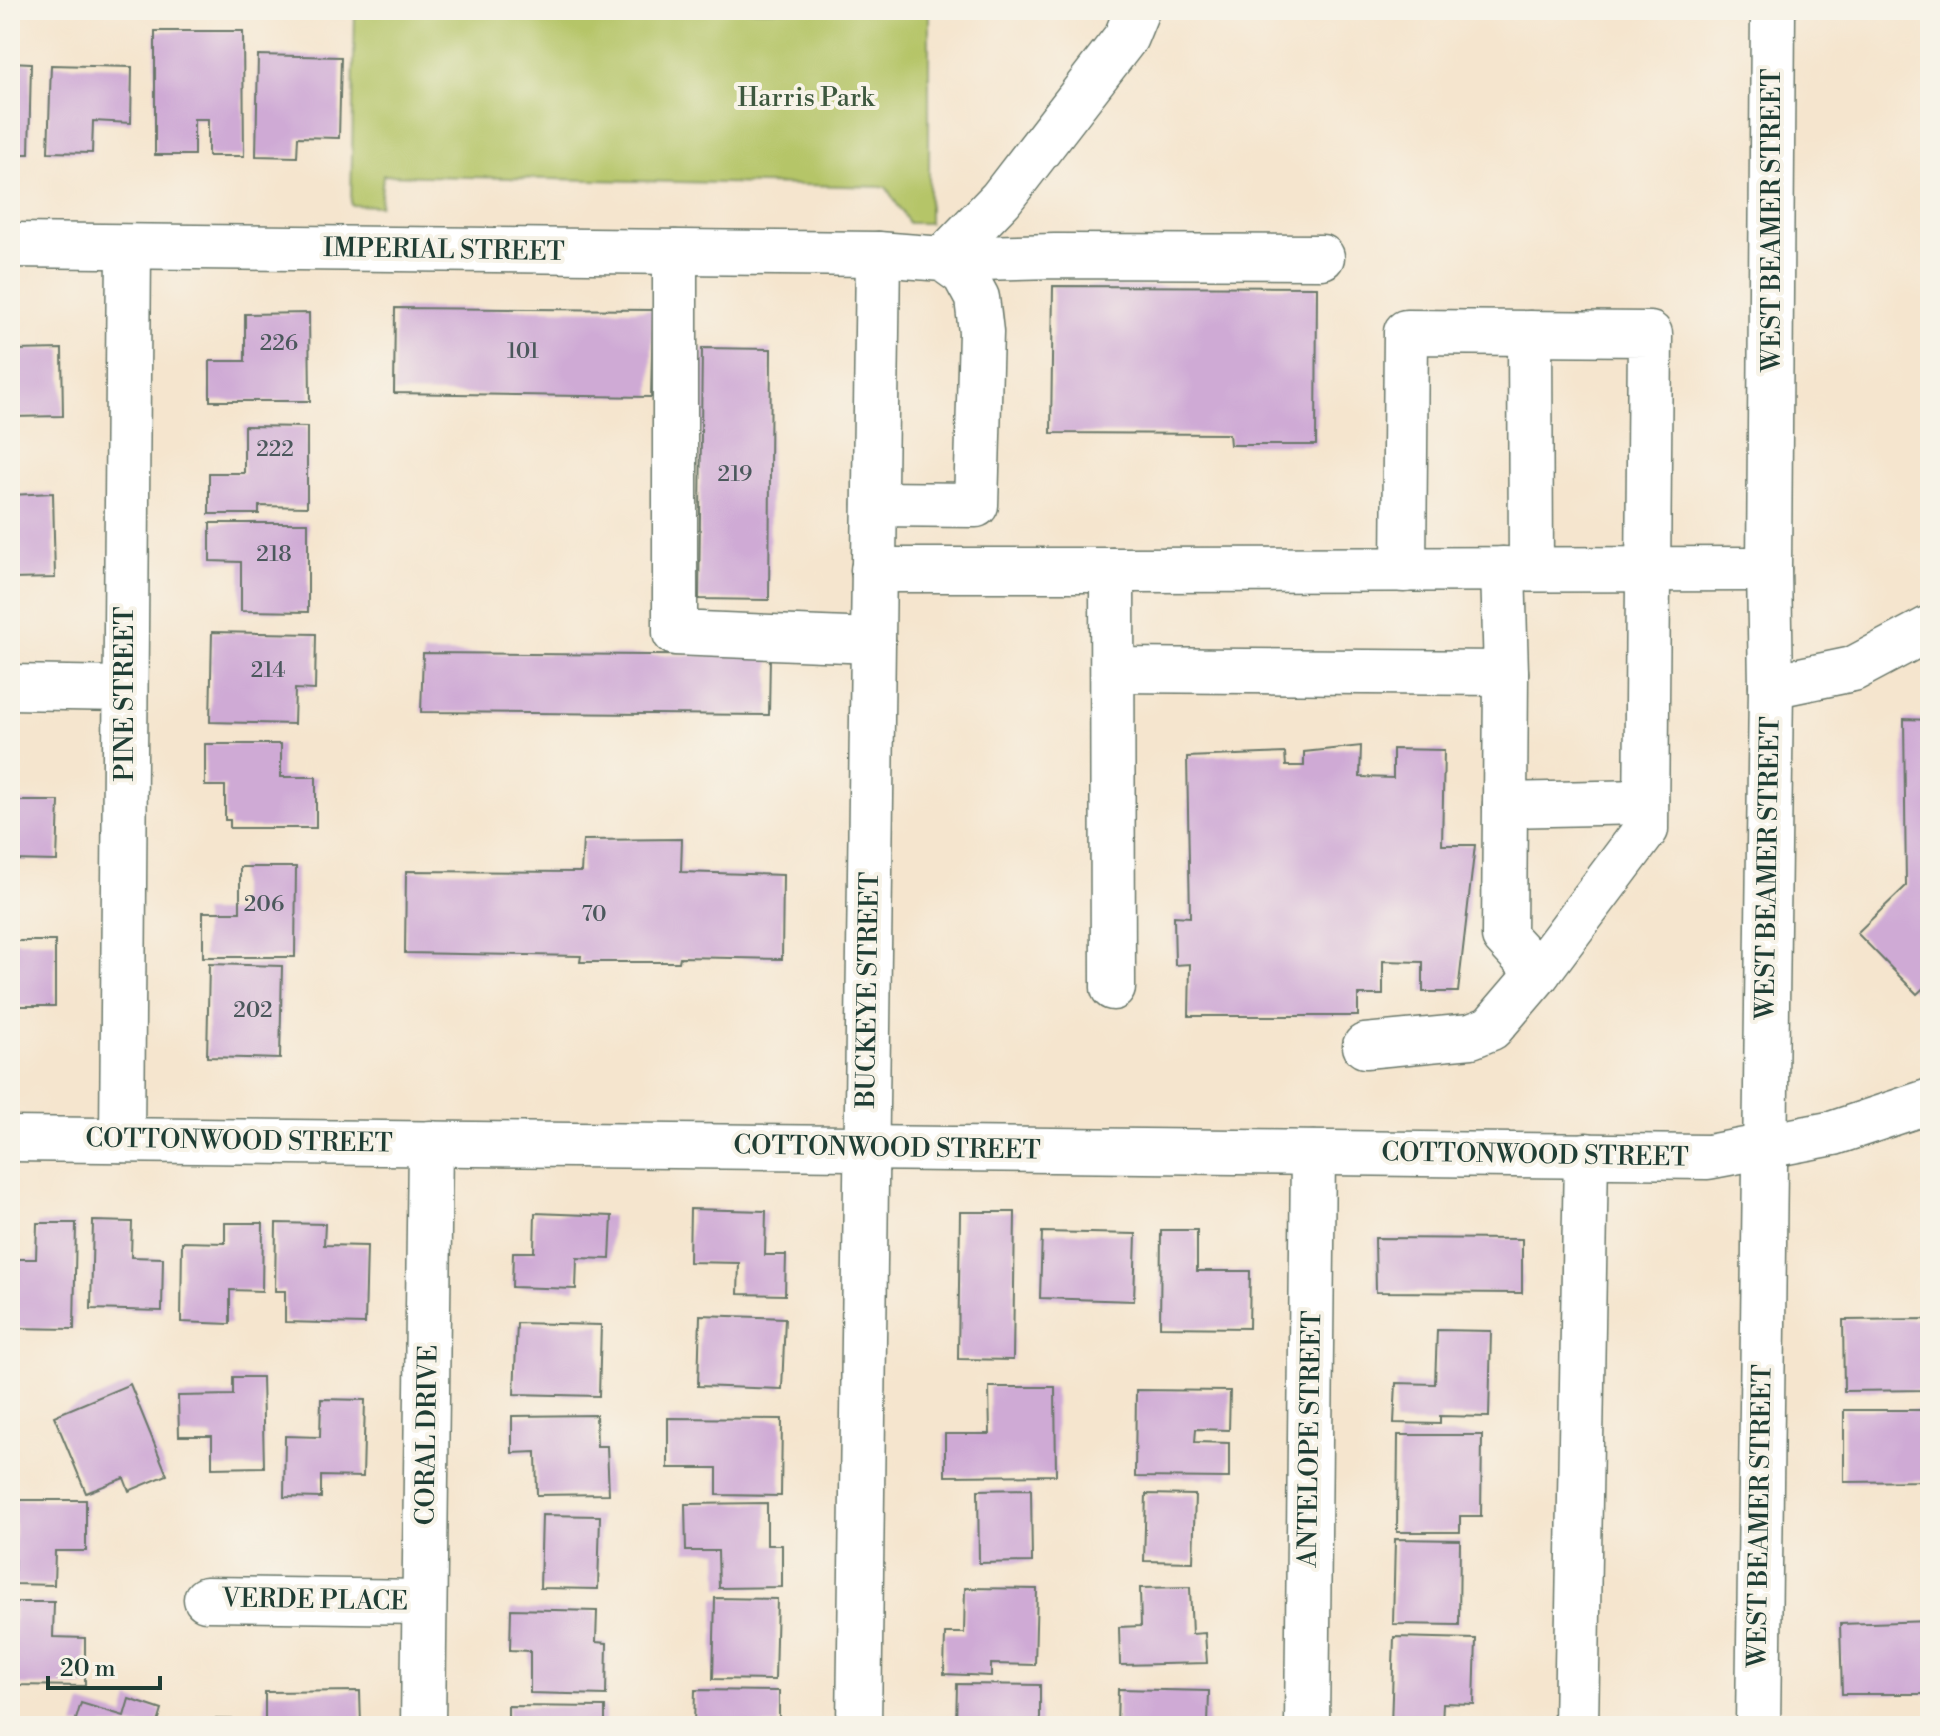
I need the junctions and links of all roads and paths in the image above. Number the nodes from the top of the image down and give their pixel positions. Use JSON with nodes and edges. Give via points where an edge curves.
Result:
{"nodes":[{"id":1,"x":1137,"y":10,"type":"edge"},
{"id":2,"x":1773,"y":10,"type":"edge"},
{"id":3,"x":10,"y":245,"type":"edge"},
{"id":4,"x":129,"y":247,"type":"junction"},
{"id":5,"x":675,"y":252,"type":"junction"},
{"id":6,"x":878,"y":254,"type":"junction"},
{"id":7,"x":1322,"y":257,"type":"dead end"},
{"id":8,"x":943,"y":259,"type":"junction"},
{"id":9,"x":1530,"y":333,"type":"junction"},
{"id":10,"x":875,"y":504,"type":"junction"},
{"id":11,"x":1517,"y":569,"type":"junction"},
{"id":12,"x":1649,"y":569,"type":"junction"},
{"id":13,"x":1769,"y":569,"type":"junction"},
{"id":14,"x":873,"y":570,"type":"junction"},
{"id":15,"x":1112,"y":570,"type":"junction"},
{"id":16,"x":1404,"y":570,"type":"junction"},
{"id":17,"x":1930,"y":628,"type":"edge"},
{"id":18,"x":873,"y":641,"type":"junction"},
{"id":19,"x":1113,"y":670,"type":"junction"},
{"id":20,"x":1506,"y":673,"type":"junction"},
{"id":21,"x":1771,"y":686,"type":"junction"},
{"id":22,"x":10,"y":687,"type":"edge"},
{"id":23,"x":125,"y":689,"type":"junction"},
{"id":24,"x":1646,"y":802,"type":"junction"},
{"id":25,"x":1505,"y":805,"type":"junction"},
{"id":26,"x":1538,"y":973,"type":"junction"},
{"id":27,"x":1113,"y":988,"type":"dead end"},
{"id":28,"x":1365,"y":1046,"type":"dead end"},
{"id":29,"x":1930,"y":1101,"type":"edge"},
{"id":30,"x":10,"y":1139,"type":"edge"},
{"id":31,"x":122,"y":1140,"type":"junction"},
{"id":32,"x":430,"y":1143,"type":"junction"},
{"id":33,"x":1763,"y":1146,"type":"junction"},
{"id":34,"x":865,"y":1148,"type":"junction"},
{"id":35,"x":1313,"y":1153,"type":"junction"},
{"id":36,"x":1586,"y":1155,"type":"junction"},
{"id":37,"x":206,"y":1599,"type":"dead end"},
{"id":38,"x":424,"y":1602,"type":"junction"},
{"id":39,"x":423,"y":1726,"type":"edge"},
{"id":40,"x":859,"y":1726,"type":"edge"},
{"id":41,"x":1307,"y":1726,"type":"edge"},
{"id":42,"x":1576,"y":1726,"type":"edge"},
{"id":43,"x":1758,"y":1726,"type":"edge"}],
"edges":[{"from":1,"to":8,"type":"street","via":[[1126,37],[1001,199]]},
{"from":2,"to":13,"type":"street","name":"WEST BEAMER STREET"},
{"from":3,"to":4,"type":"street","name":"IMPERIAL STREET"},
{"from":4,"to":5,"type":"street","name":"IMPERIAL STREET"},
{"from":4,"to":23,"type":"street","name":"PINE STREET"},
{"from":5,"to":6,"type":"street","name":"IMPERIAL STREET"},
{"from":5,"to":18,"type":"street","via":[[675,633]]},
{"from":6,"to":8,"type":"street","name":"IMPERIAL STREET"},
{"from":6,"to":10,"type":"street","name":"BUCKEYE STREET"},
{"from":7,"to":8,"type":"street","name":"IMPERIAL STREET"},
{"from":8,"to":10,"type":"street","via":[[964,274],[977,298],[981,332],[976,505]]},
{"from":9,"to":11,"type":"street"},
{"from":9,"to":12,"type":"street","via":[[1650,334]]},
{"from":9,"to":16,"type":"street","via":[[1406,332]]},
{"from":10,"to":14,"type":"street","name":"BUCKEYE STREET"},
{"from":11,"to":12,"type":"street"},
{"from":11,"to":16,"type":"street"},
{"from":11,"to":20,"type":"street"},
{"from":12,"to":13,"type":"street"},
{"from":12,"to":24,"type":"street"},
{"from":13,"to":21,"type":"street","name":"WEST BEAMER STREET"},
{"from":14,"to":15,"type":"street"},
{"from":14,"to":18,"type":"street","name":"BUCKEYE STREET"},
{"from":15,"to":16,"type":"street"},
{"from":15,"to":19,"type":"street"},
{"from":17,"to":21,"type":"street","via":[[1853,669]]},
{"from":18,"to":34,"type":"street","name":"BUCKEYE STREET"},
{"from":19,"to":20,"type":"street"},
{"from":19,"to":27,"type":"street"},
{"from":20,"to":25,"type":"street"},
{"from":21,"to":33,"type":"street","name":"WEST BEAMER STREET"},
{"from":22,"to":23,"type":"street"},
{"from":23,"to":31,"type":"street","name":"PINE STREET"},
{"from":24,"to":25,"type":"street"},
{"from":24,"to":26,"type":"street","via":[[1646,829]]},
{"from":25,"to":26,"type":"street","via":[[1504,936]]},
{"from":26,"to":28,"type":"street","via":[[1491,1028],[1471,1036]]},
{"from":29,"to":33,"type":"street","name":"COTTONWOOD STREET","via":[[1834,1133]]},
{"from":30,"to":31,"type":"street","name":"COTTONWOOD STREET"},
{"from":31,"to":32,"type":"street","name":"COTTONWOOD STREET"},
{"from":32,"to":34,"type":"street","name":"COTTONWOOD STREET"},
{"from":32,"to":38,"type":"street","name":"CORAL DRIVE"},
{"from":33,"to":36,"type":"street","name":"COTTONWOOD STREET","via":[[1708,1157]]},
{"from":33,"to":43,"type":"street","name":"WEST BEAMER STREET"},
{"from":34,"to":35,"type":"street","name":"COTTONWOOD STREET"},
{"from":34,"to":40,"type":"street","name":"BUCKEYE STREET"},
{"from":35,"to":36,"type":"street","name":"COTTONWOOD STREET"},
{"from":35,"to":41,"type":"street","name":"ANTELOPE STREET"},
{"from":36,"to":42,"type":"street"},
{"from":37,"to":38,"type":"street","name":"VERDE PLACE"},
{"from":38,"to":39,"type":"street","name":"CORAL DRIVE"}]}
